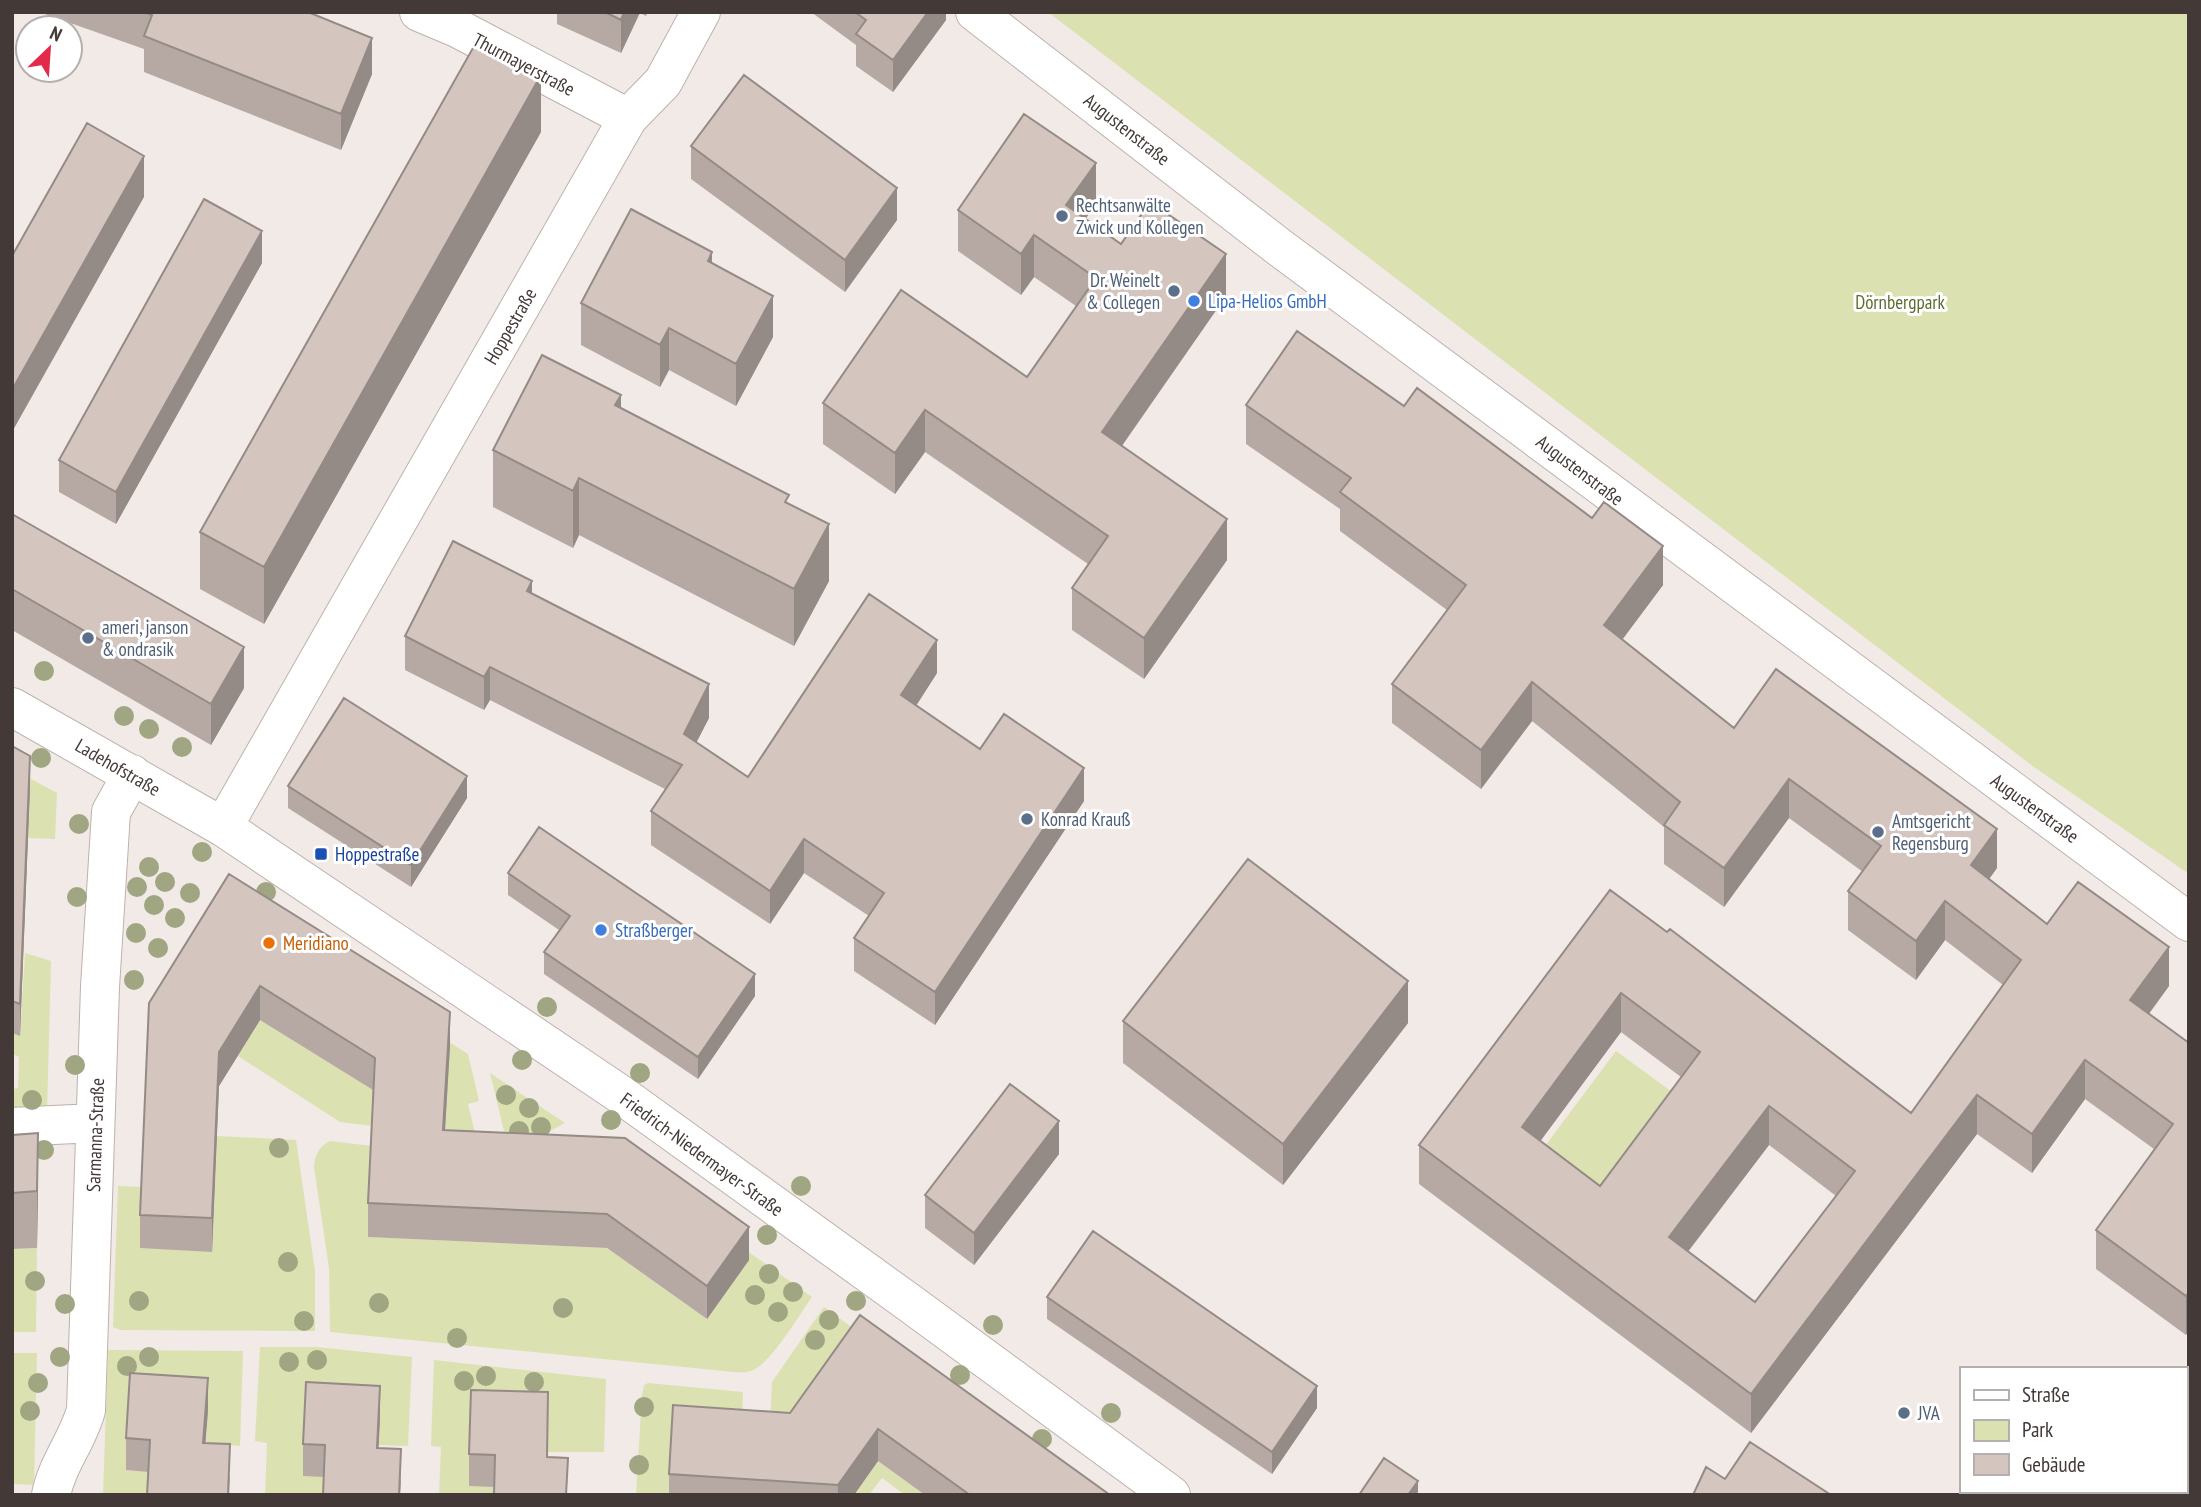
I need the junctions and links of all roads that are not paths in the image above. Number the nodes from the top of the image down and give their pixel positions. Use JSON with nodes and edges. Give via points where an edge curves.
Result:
{"nodes":[{"id":1,"x":419,"y":12,"type":"edge"},
{"id":2,"x":701,"y":12,"type":"edge"},
{"id":3,"x":975,"y":12,"type":"edge"},
{"id":4,"x":628,"y":118,"type":"junction"},
{"id":5,"x":12,"y":707,"type":"edge"},
{"id":6,"x":132,"y":774,"type":"junction"},
{"id":7,"x":223,"y":827,"type":"junction"},
{"id":8,"x":2189,"y":922,"type":"edge"},
{"id":9,"x":95,"y":1123,"type":"junction"},
{"id":10,"x":12,"y":1128,"type":"edge"},
{"id":11,"x":51,"y":1495,"type":"edge"},
{"id":12,"x":1171,"y":1495,"type":"edge"}],
"edges":[{"from":1,"to":4,"type":"street","name":"Thurmayerstraße"},
{"from":2,"to":4,"type":"street","name":"Hoppestraße","via":[[663,82]]},
{"from":3,"to":8,"type":"street","name":"Augustenstraße","via":[[1279,247]]},
{"from":4,"to":7,"type":"street","name":"Hoppestraße"},
{"from":5,"to":6,"type":"street","name":"Ladehofstraße"},
{"from":6,"to":7,"type":"street","name":"Ladehofstraße"},
{"from":6,"to":9,"type":"street","name":"Sarmanna-Straße","via":[[111,812]]},
{"from":7,"to":12,"type":"street","name":"Friedrich-Niedermayer-Straße","via":[[620,1094]]},
{"from":9,"to":10,"type":"street"},
{"from":9,"to":11,"type":"street","name":"Sarmanna-Straße","via":[[86,1410],[56,1473]]}]}
